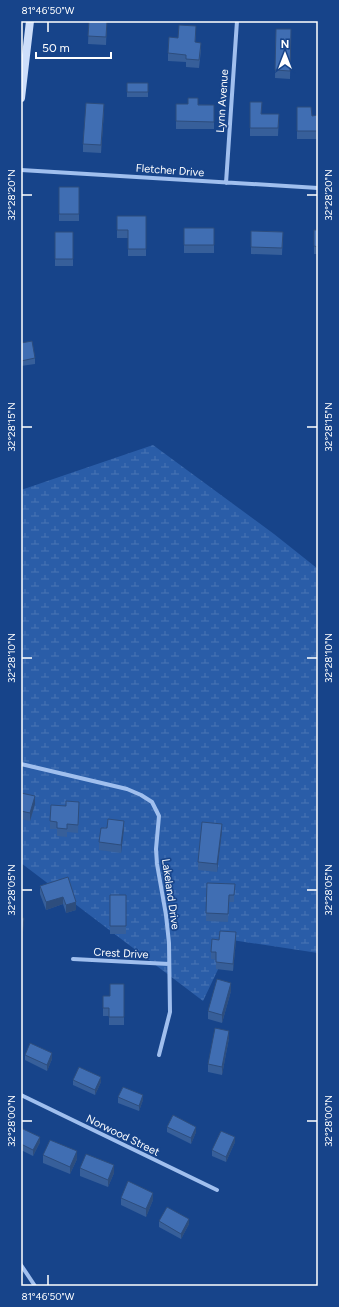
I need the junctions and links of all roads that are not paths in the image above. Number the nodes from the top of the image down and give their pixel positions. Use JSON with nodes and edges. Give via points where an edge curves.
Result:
{"nodes":[{"id":1,"x":30,"y":21,"type":"edge"},
{"id":2,"x":237,"y":21,"type":"edge"},
{"id":3,"x":21,"y":98,"type":"edge"},
{"id":4,"x":21,"y":170,"type":"edge"},
{"id":5,"x":226,"y":183,"type":"junction"},
{"id":6,"x":318,"y":188,"type":"edge"},
{"id":7,"x":21,"y":764,"type":"edge"},
{"id":8,"x":73,"y":959,"type":"dead end"},
{"id":9,"x":169,"y":964,"type":"junction"},
{"id":10,"x":159,"y":1055,"type":"dead end"},
{"id":11,"x":21,"y":1095,"type":"edge"},
{"id":12,"x":217,"y":1190,"type":"dead end"},
{"id":13,"x":21,"y":1265,"type":"edge"},
{"id":14,"x":35,"y":1286,"type":"edge"}],
"edges":[{"from":1,"to":3,"type":"street"},
{"from":2,"to":5,"type":"street","name":"Lynn Avenue"},
{"from":4,"to":5,"type":"street","name":"Fletcher Drive"},
{"from":5,"to":6,"type":"street","name":"Fletcher Drive"},
{"from":7,"to":9,"type":"street","name":"Lakeland Drive","via":[[127,789],[152,802],[159,816],[157,864],[166,915]]},
{"from":8,"to":9,"type":"street","name":"Crest Drive"},
{"from":9,"to":10,"type":"street","name":"Lakeland Drive","via":[[170,1012]]},
{"from":11,"to":12,"type":"street","name":"Norwood Street"},
{"from":13,"to":14,"type":"street"}]}
